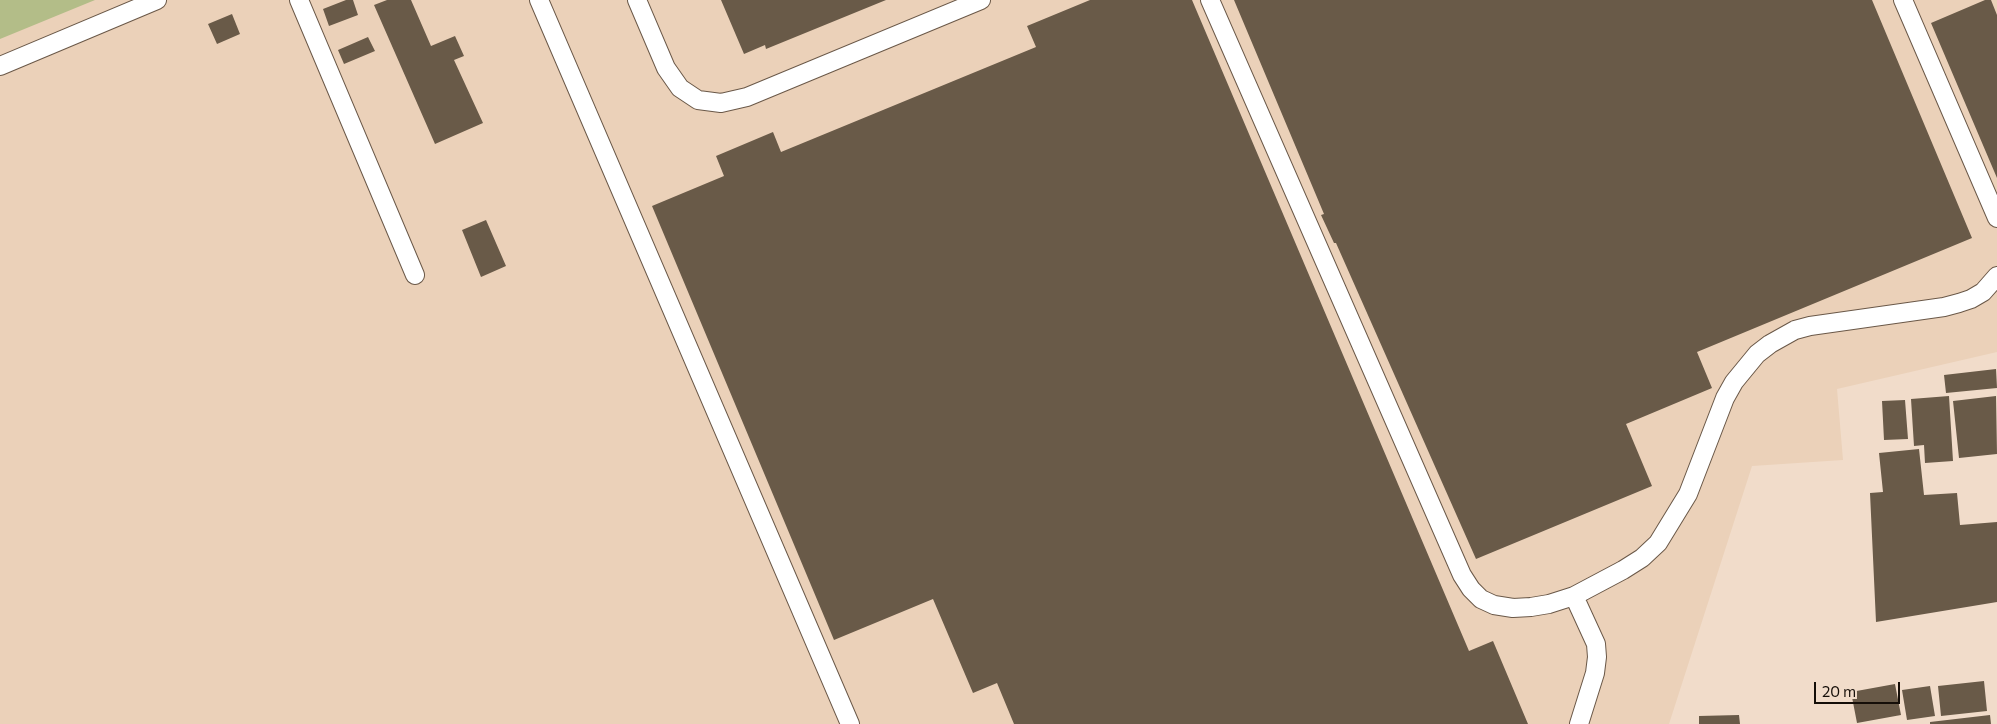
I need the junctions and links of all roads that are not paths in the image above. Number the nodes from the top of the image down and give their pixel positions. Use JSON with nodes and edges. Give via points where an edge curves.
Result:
{"nodes":[{"id":1,"x":157,"y":0,"type":"edge"},
{"id":2,"x":299,"y":0,"type":"edge"},
{"id":3,"x":539,"y":0,"type":"edge"},
{"id":4,"x":637,"y":0,"type":"edge"},
{"id":5,"x":981,"y":0,"type":"edge"},
{"id":6,"x":1210,"y":0,"type":"edge"},
{"id":7,"x":1903,"y":0,"type":"edge"},
{"id":8,"x":0,"y":66,"type":"edge"},
{"id":9,"x":1997,"y":218,"type":"edge"},
{"id":10,"x":415,"y":275,"type":"dead end"},
{"id":11,"x":1997,"y":276,"type":"edge"},
{"id":12,"x":1574,"y":596,"type":"junction"},
{"id":13,"x":850,"y":724,"type":"edge"},
{"id":14,"x":1579,"y":724,"type":"edge"}],
"edges":[{"from":1,"to":8,"type":"lane"},
{"from":2,"to":10,"type":"lane"},
{"from":3,"to":13,"type":"lane"},
{"from":4,"to":5,"type":"lane","via":[[666,68],[680,88],[698,100],[721,103],[747,97]]},
{"from":6,"to":12,"type":"lane","via":[[1462,575],[1476,594],[1494,605],[1531,607]]},
{"from":7,"to":9,"type":"lane"},
{"from":11,"to":12,"type":"lane","via":[[1983,292],[1965,301],[1810,326],[1795,330],[1770,344],[1744,369],[1725,398],[1688,494],[1658,543],[1624,570]]},
{"from":12,"to":14,"type":"lane","via":[[1596,644],[1595,673]]}]}
